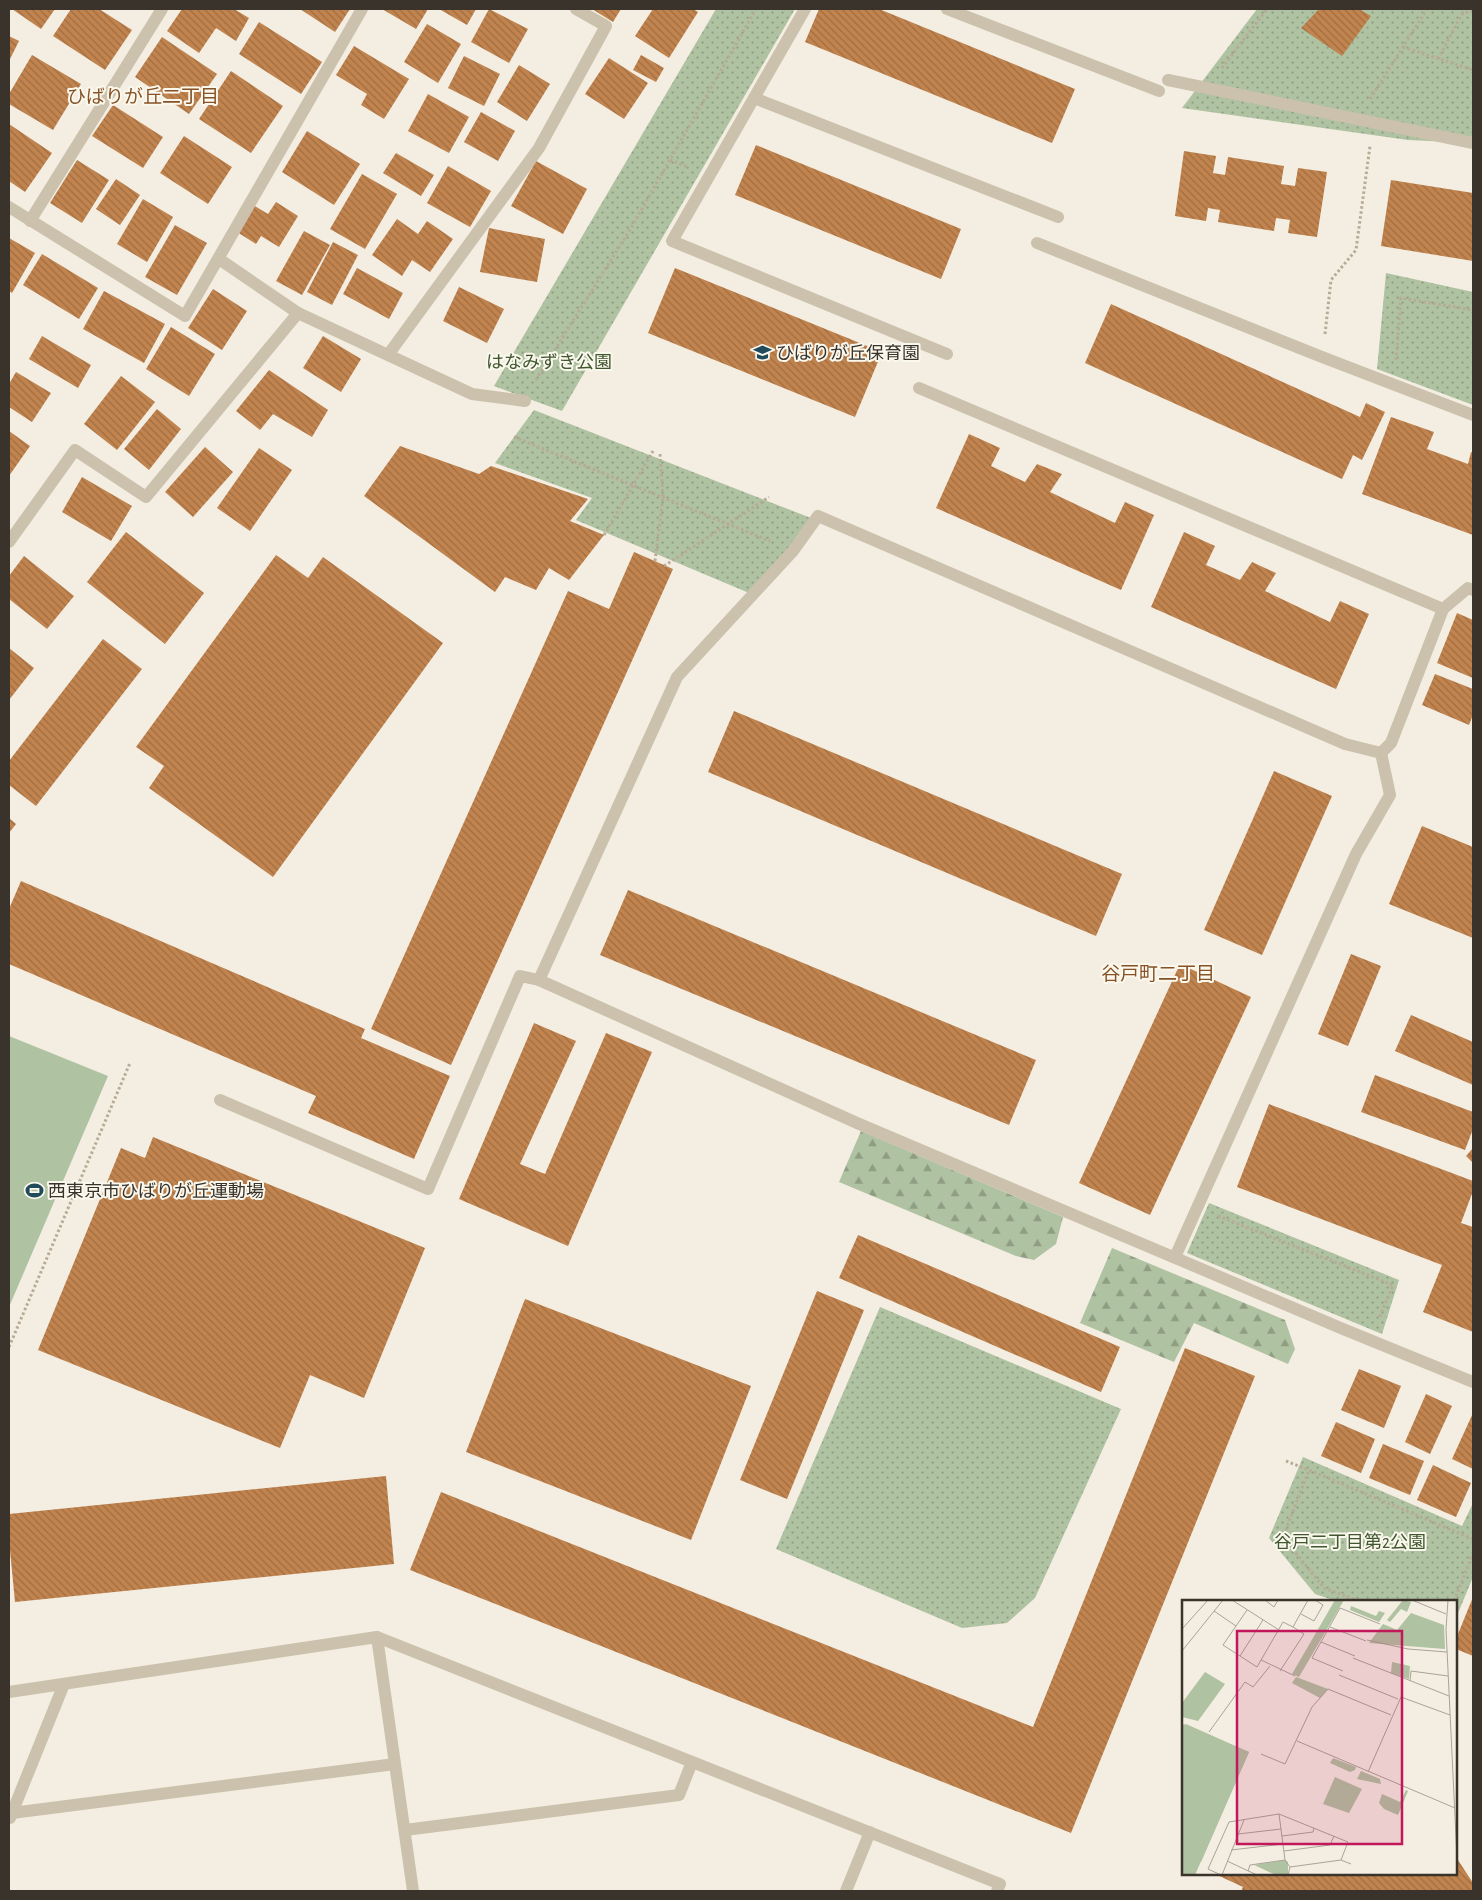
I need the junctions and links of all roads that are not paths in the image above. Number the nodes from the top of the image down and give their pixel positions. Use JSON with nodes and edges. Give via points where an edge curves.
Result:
{"nodes":[{"id":1,"x":162,"y":9,"type":"edge"},
{"id":2,"x":362,"y":9,"type":"edge"},
{"id":3,"x":576,"y":9,"type":"edge"},
{"id":4,"x":806,"y":9,"type":"edge"},
{"id":5,"x":947,"y":9,"type":"edge"},
{"id":6,"x":1168,"y":80,"type":"dead end"},
{"id":7,"x":1159,"y":91,"type":"dead end"},
{"id":8,"x":754,"y":98,"type":"junction"},
{"id":9,"x":1473,"y":143,"type":"edge"},
{"id":10,"x":9,"y":207,"type":"edge"},
{"id":11,"x":1058,"y":218,"type":"dead end"},
{"id":12,"x":30,"y":221,"type":"junction"},
{"id":13,"x":1037,"y":242,"type":"dead end"},
{"id":14,"x":219,"y":259,"type":"junction"},
{"id":15,"x":298,"y":313,"type":"junction"},
{"id":16,"x":947,"y":354,"type":"dead end"},
{"id":17,"x":388,"y":356,"type":"junction"},
{"id":18,"x":919,"y":388,"type":"dead end"},
{"id":19,"x":525,"y":401,"type":"dead end"},
{"id":20,"x":1473,"y":415,"type":"edge"},
{"id":21,"x":9,"y":542,"type":"edge"},
{"id":22,"x":1473,"y":590,"type":"edge"},
{"id":23,"x":1443,"y":609,"type":"junction"},
{"id":24,"x":1381,"y":753,"type":"junction"},
{"id":25,"x":540,"y":980,"type":"junction"},
{"id":26,"x":220,"y":1100,"type":"dead end"},
{"id":27,"x":1175,"y":1257,"type":"junction"},
{"id":28,"x":1473,"y":1382,"type":"edge"},
{"id":29,"x":377,"y":1637,"type":"junction"},
{"id":30,"x":64,"y":1684,"type":"junction"},
{"id":31,"x":9,"y":1692,"type":"edge"},
{"id":32,"x":692,"y":1762,"type":"junction"},
{"id":33,"x":395,"y":1764,"type":"junction"},
{"id":34,"x":10,"y":1817,"type":"edge"},
{"id":35,"x":405,"y":1830,"type":"junction"},
{"id":36,"x":870,"y":1832,"type":"junction"},
{"id":37,"x":413,"y":1891,"type":"edge"},
{"id":38,"x":846,"y":1891,"type":"edge"},
{"id":39,"x":997,"y":1891,"type":"edge"}],
"edges":[{"from":1,"to":12,"type":"street"},
{"from":2,"to":14,"type":"street"},
{"from":3,"to":17,"type":"street","via":[[606,26],[539,148]]},
{"from":4,"to":8,"type":"street"},
{"from":5,"to":7,"type":"street"},
{"from":6,"to":9,"type":"street"},
{"from":8,"to":11,"type":"street"},
{"from":8,"to":16,"type":"street","via":[[672,242]]},
{"from":10,"to":12,"type":"street"},
{"from":12,"to":14,"type":"street","via":[[184,316]]},
{"from":13,"to":20,"type":"street"},
{"from":14,"to":15,"type":"street"},
{"from":15,"to":17,"type":"street"},
{"from":15,"to":21,"type":"street","via":[[146,497],[75,450]]},
{"from":17,"to":19,"type":"street","via":[[472,394]]},
{"from":18,"to":23,"type":"street"},
{"from":22,"to":23,"type":"street","via":[[1468,588]]},
{"from":23,"to":24,"type":"street","via":[[1391,743]]},
{"from":24,"to":25,"type":"street","via":[[1346,744],[818,516],[794,551],[677,677]]},
{"from":24,"to":27,"type":"street","via":[[1390,795],[1356,854]]},
{"from":25,"to":26,"type":"street","via":[[520,976],[428,1189]]},
{"from":25,"to":27,"type":"street","via":[[857,1123]]},
{"from":27,"to":28,"type":"street"},
{"from":29,"to":30,"type":"street"},
{"from":29,"to":32,"type":"street"},
{"from":29,"to":33,"type":"street"},
{"from":30,"to":31,"type":"street"},
{"from":30,"to":34,"type":"street"},
{"from":32,"to":35,"type":"street","via":[[679,1795]]},
{"from":32,"to":36,"type":"street"},
{"from":33,"to":34,"type":"street"},
{"from":33,"to":35,"type":"street"},
{"from":35,"to":37,"type":"street"},
{"from":36,"to":38,"type":"street"},
{"from":36,"to":39,"type":"street","via":[[1000,1884]]}]}
